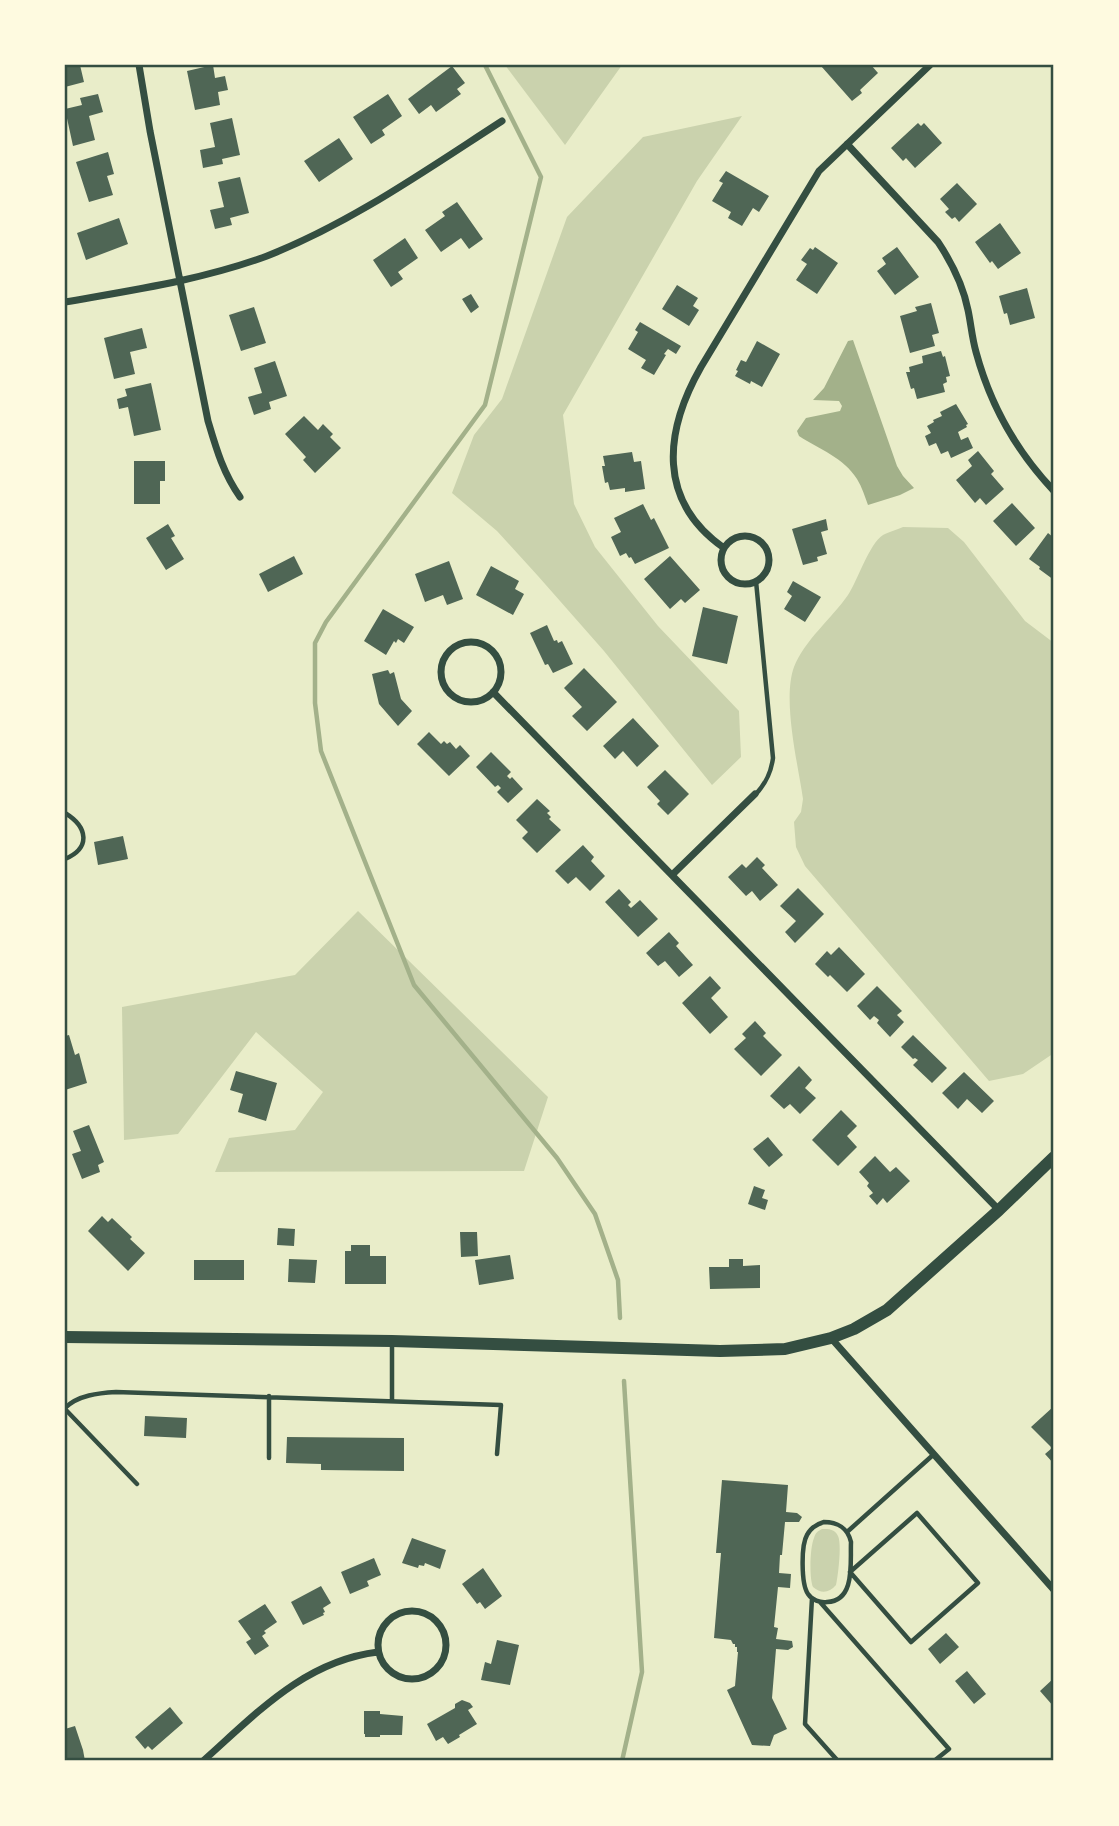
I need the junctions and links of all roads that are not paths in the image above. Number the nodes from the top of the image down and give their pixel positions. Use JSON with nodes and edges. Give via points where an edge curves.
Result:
{"nodes":[{"id":1,"x":139,"y":65,"type":"edge"},
{"id":2,"x":929,"y":65,"type":"edge"},
{"id":3,"x":502,"y":121,"type":"dead end"},
{"id":4,"x":848,"y":144,"type":"junction"},
{"id":5,"x":181,"y":281,"type":"junction"},
{"id":6,"x":65,"y":302,"type":"edge"},
{"id":7,"x":1054,"y":491,"type":"edge"},
{"id":8,"x":240,"y":497,"type":"dead end"},
{"id":9,"x":724,"y":548,"type":"junction"},
{"id":10,"x":756,"y":581,"type":"junction"},
{"id":11,"x":493,"y":692,"type":"junction"},
{"id":12,"x":755,"y":794,"type":"joint"},
{"id":13,"x":65,"y":813,"type":"edge"},
{"id":14,"x":65,"y":859,"type":"edge"},
{"id":15,"x":672,"y":875,"type":"junction"},
{"id":16,"x":1054,"y":1157,"type":"edge"},
{"id":17,"x":999,"y":1210,"type":"junction"},
{"id":18,"x":65,"y":1337,"type":"edge"},
{"id":19,"x":831,"y":1338,"type":"junction"},
{"id":20,"x":392,"y":1341,"type":"junction"},
{"id":21,"x":270,"y":1396,"type":"junction"},
{"id":22,"x":392,"y":1401,"type":"junction"},
{"id":23,"x":65,"y":1408,"type":"edge"},
{"id":24,"x":497,"y":1454,"type":"dead end"},
{"id":25,"x":933,"y":1455,"type":"junction"},
{"id":26,"x":269,"y":1458,"type":"dead end"},
{"id":27,"x":137,"y":1484,"type":"dead end"},
{"id":28,"x":847,"y":1532,"type":"junction"},
{"id":29,"x":850,"y":1572,"type":"junction"},
{"id":30,"x":1054,"y":1590,"type":"edge"},
{"id":31,"x":812,"y":1598,"type":"junction"},
{"id":32,"x":820,"y":1602,"type":"junction"},
{"id":33,"x":378,"y":1652,"type":"junction"},
{"id":34,"x":203,"y":1761,"type":"edge"},
{"id":35,"x":838,"y":1761,"type":"edge"},
{"id":36,"x":934,"y":1761,"type":"edge"}],
"edges":[{"from":1,"to":5,"type":"street"},
{"from":2,"to":4,"type":"street"},
{"from":3,"to":5,"type":"street","via":[[374,203],[314,235],[237,266]]},
{"from":4,"to":7,"type":"street","via":[[948,256],[963,290],[991,398],[1014,441]]},
{"from":4,"to":9,"type":"street","via":[[811,183],[692,382],[681,411],[672,456],[677,487],[695,522]]},
{"from":5,"to":6,"type":"street"},
{"from":5,"to":8,"type":"street","via":[[208,421],[225,473]]},
{"from":9,"to":10,"type":"street","via":[[721,562],[726,576],[739,583]]},
{"from":9,"to":10,"type":"street","via":[[743,536],[763,545],[768,566]]},
{"from":10,"to":12,"type":"lane","via":[[773,758],[766,781]]},
{"from":11,"to":11,"type":"street","via":[[501,674],[492,650],[468,642],[446,654],[440,670],[449,694],[473,702]]},
{"from":11,"to":15,"type":"street"},
{"from":12,"to":15,"type":"street"},
{"from":13,"to":14,"type":"lane","via":[[78,824],[84,839],[82,848]]},
{"from":15,"to":17,"type":"street"},
{"from":16,"to":17,"type":"street"},
{"from":17,"to":19,"type":"street","via":[[887,1310]]},
{"from":18,"to":20,"type":"street"},
{"from":19,"to":20,"type":"street","via":[[785,1349],[720,1351]]},
{"from":19,"to":25,"type":"street"},
{"from":20,"to":22,"type":"lane"},
{"from":21,"to":22,"type":"lane"},
{"from":21,"to":23,"type":"lane","via":[[104,1392]]},
{"from":21,"to":26,"type":"lane"},
{"from":22,"to":24,"type":"lane","via":[[501,1405]]},
{"from":23,"to":27,"type":"lane"},
{"from":25,"to":28,"type":"lane"},
{"from":25,"to":30,"type":"street"},
{"from":28,"to":29,"type":"lane"},
{"from":28,"to":31,"type":"lane","via":[[824,1522],[807,1534],[803,1581]]},
{"from":29,"to":29,"type":"lane","via":[[911,1642],[978,1583],[917,1513]]},
{"from":29,"to":32,"type":"lane","via":[[841,1597]]},
{"from":31,"to":32,"type":"lane"},
{"from":31,"to":35,"type":"lane","via":[[805,1724]]},
{"from":32,"to":36,"type":"lane","via":[[949,1749]]},
{"from":33,"to":33,"type":"street","via":[[383,1626],[405,1611],[430,1615],[446,1637],[441,1663],[419,1678],[393,1674]]},
{"from":33,"to":34,"type":"street","via":[[319,1668],[268,1703]]}]}
